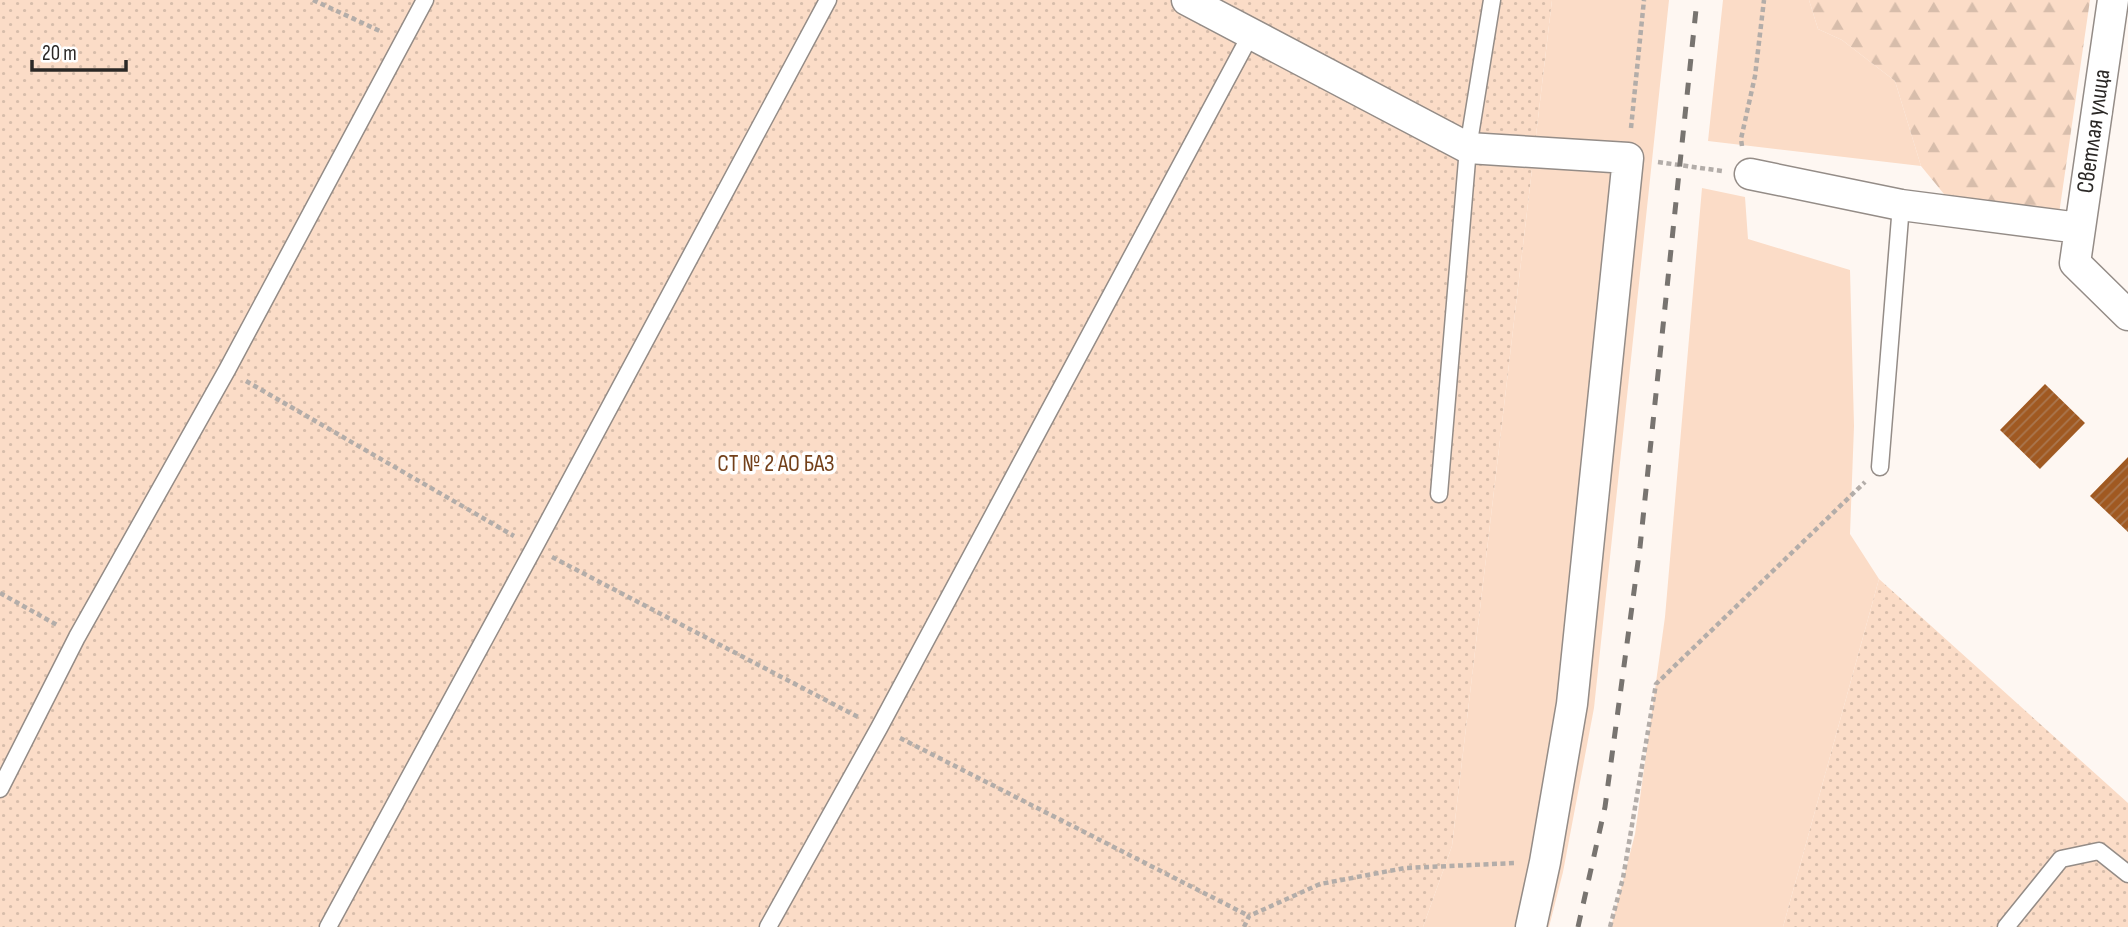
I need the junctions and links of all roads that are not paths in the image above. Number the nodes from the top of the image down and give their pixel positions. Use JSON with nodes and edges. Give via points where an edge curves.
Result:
{"nodes":[{"id":1,"x":425,"y":0,"type":"edge"},
{"id":2,"x":828,"y":0,"type":"edge"},
{"id":3,"x":1187,"y":0,"type":"edge"},
{"id":4,"x":1492,"y":0,"type":"edge"},
{"id":5,"x":2113,"y":0,"type":"edge"},
{"id":6,"x":1251,"y":34,"type":"junction"},
{"id":7,"x":1468,"y":149,"type":"junction"},
{"id":8,"x":1750,"y":174,"type":"road end"},
{"id":9,"x":1901,"y":205,"type":"junction"},
{"id":10,"x":2079,"y":228,"type":"junction"},
{"id":11,"x":2128,"y":315,"type":"edge"},
{"id":12,"x":1880,"y":467,"type":"road end"},
{"id":13,"x":1439,"y":494,"type":"dead end"},
{"id":14,"x":0,"y":789,"type":"edge"},
{"id":15,"x":2128,"y":874,"type":"edge"},
{"id":16,"x":328,"y":927,"type":"edge"},
{"id":17,"x":768,"y":927,"type":"edge"},
{"id":18,"x":1531,"y":927,"type":"edge"},
{"id":19,"x":2006,"y":927,"type":"edge"}],
"edges":[{"from":1,"to":14,"type":"lane","via":[[227,370],[77,637]]},
{"from":2,"to":16,"type":"lane"},
{"from":3,"to":6,"type":"street"},
{"from":4,"to":7,"type":"lane"},
{"from":5,"to":10,"type":"street","name":"Светлая улица"},
{"from":6,"to":7,"type":"street"},
{"from":6,"to":17,"type":"lane"},
{"from":7,"to":13,"type":"lane"},
{"from":7,"to":18,"type":"street","via":[[1628,159],[1572,704]]},
{"from":8,"to":9,"type":"street"},
{"from":9,"to":10,"type":"street"},
{"from":9,"to":12,"type":"lane"},
{"from":10,"to":11,"type":"street","name":"Светлая улица","via":[[2075,262]]},
{"from":15,"to":19,"type":"lane","via":[[2099,851],[2061,859]]}]}
